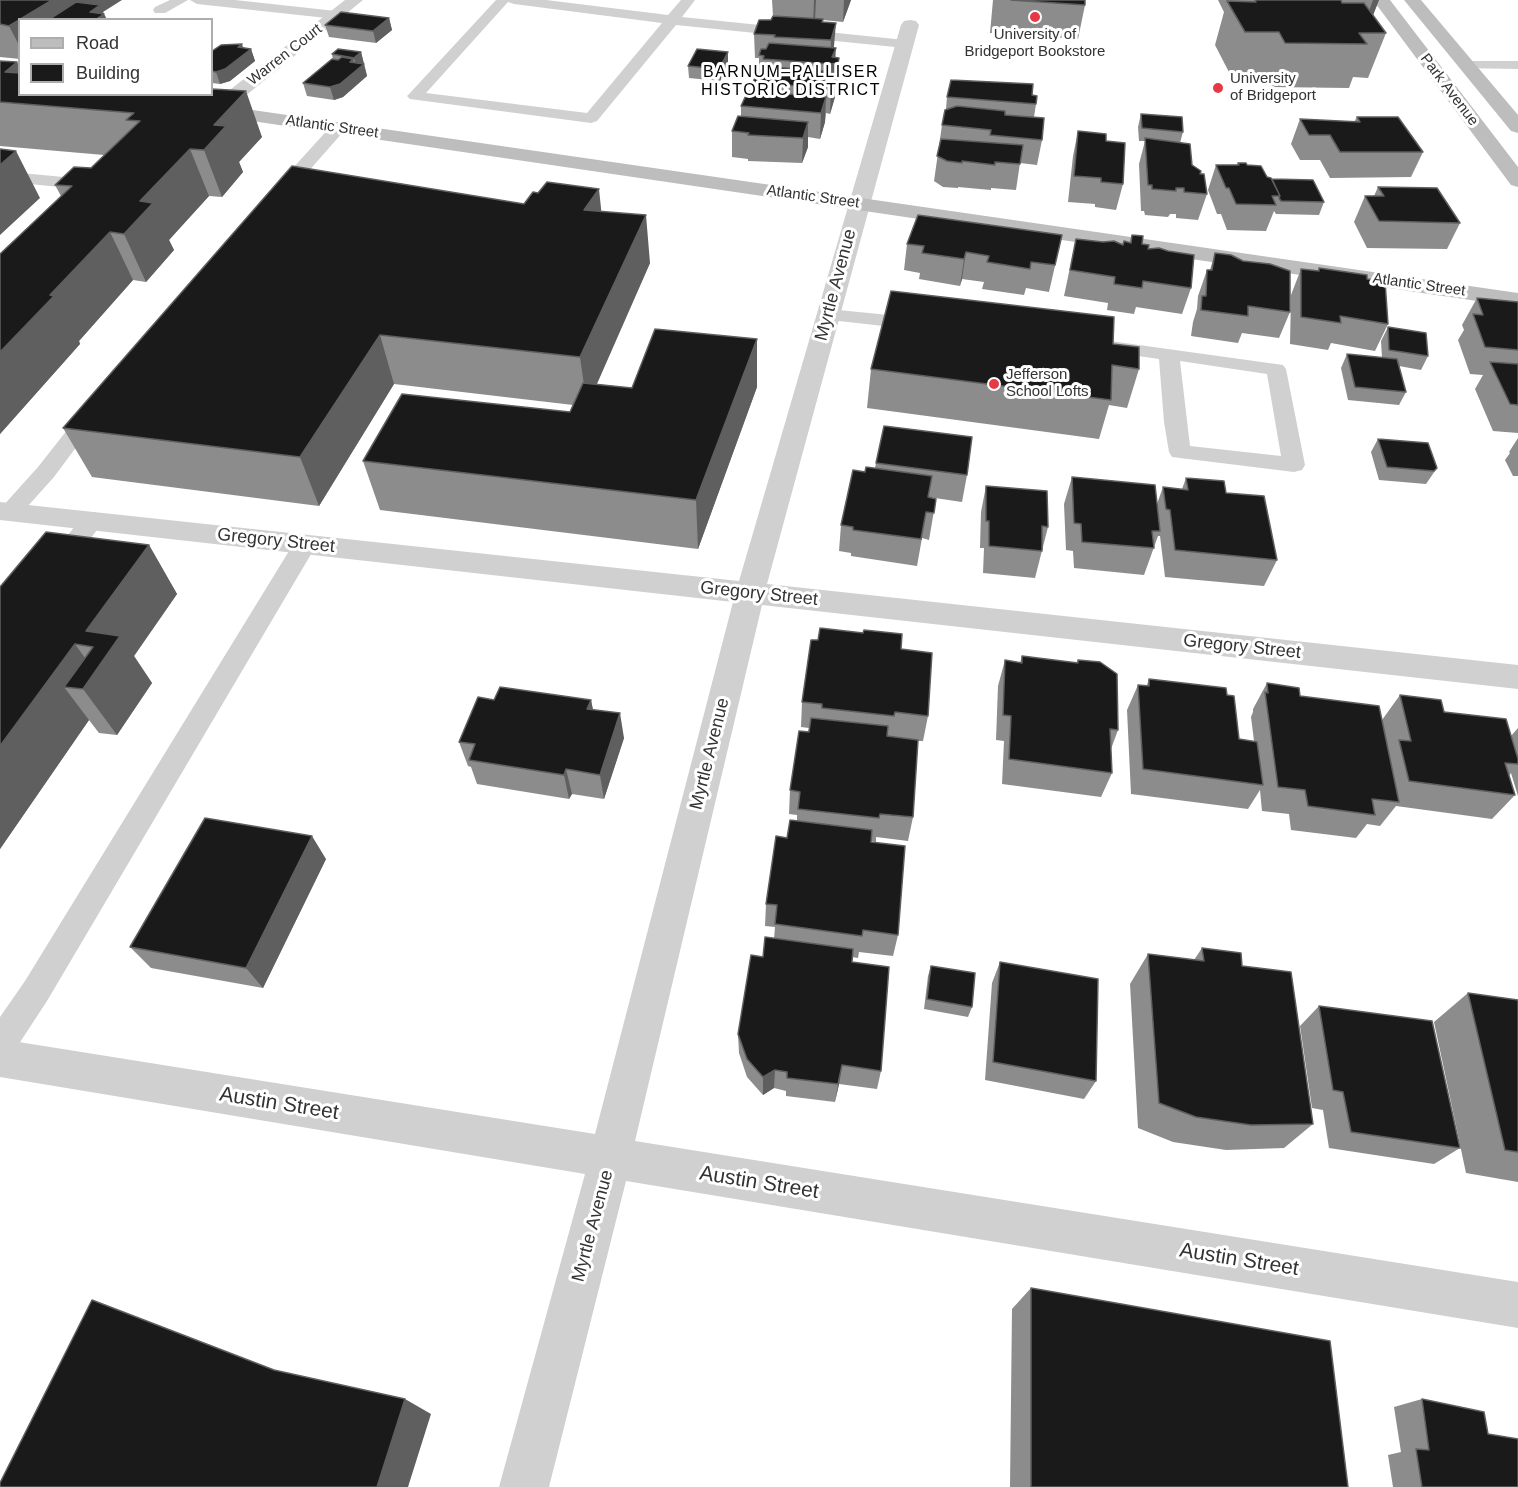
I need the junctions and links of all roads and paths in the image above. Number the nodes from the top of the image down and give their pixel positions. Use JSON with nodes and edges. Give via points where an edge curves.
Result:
{"nodes":[{"id":1,"x":181,"y":0,"type":"edge"},
{"id":2,"x":197,"y":0,"type":"edge"},
{"id":3,"x":355,"y":0,"type":"edge"},
{"id":4,"x":503,"y":0,"type":"edge"},
{"id":5,"x":514,"y":0,"type":"edge"},
{"id":6,"x":688,"y":0,"type":"edge"},
{"id":7,"x":1380,"y":0,"type":"edge"},
{"id":8,"x":1412,"y":0,"type":"edge"},
{"id":9,"x":160,"y":10,"type":"dead end"},
{"id":10,"x":336,"y":15,"type":"junction"},
{"id":11,"x":672,"y":20,"type":"junction"},
{"id":12,"x":910,"y":24,"type":"dead end"},
{"id":13,"x":905,"y":44,"type":"junction"},
{"id":14,"x":1518,"y":64,"type":"edge"},
{"id":15,"x":1466,"y":65,"type":"junction"},
{"id":16,"x":192,"y":107,"type":"edge"},
{"id":17,"x":215,"y":111,"type":"junction"},
{"id":18,"x":1516,"y":122,"type":"edge"},
{"id":19,"x":338,"y":128,"type":"junction"},
{"id":20,"x":0,"y":176,"type":"edge"},
{"id":21,"x":1518,"y":181,"type":"edge"},
{"id":22,"x":858,"y":204,"type":"junction"},
{"id":23,"x":264,"y":210,"type":"edge"},
{"id":24,"x":55,"y":213,"type":"edge"},
{"id":25,"x":1518,"y":300,"type":"edge"},
{"id":26,"x":828,"y":315,"type":"junction"},
{"id":27,"x":933,"y":326,"type":"edge"},
{"id":28,"x":1084,"y":344,"type":"edge"},
{"id":29,"x":1169,"y":354,"type":"junction"},
{"id":30,"x":102,"y":399,"type":"edge"},
{"id":31,"x":5,"y":512,"type":"edge"},
{"id":32,"x":92,"y":520,"type":"junction"},
{"id":33,"x":305,"y":544,"type":"junction"},
{"id":34,"x":41,"y":586,"type":"edge"},
{"id":35,"x":750,"y":593,"type":"junction"},
{"id":36,"x":1518,"y":677,"type":"edge"},
{"id":37,"x":0,"y":1045,"type":"edge"},
{"id":38,"x":0,"y":1059,"type":"edge"},
{"id":39,"x":610,"y":1159,"type":"junction"},
{"id":40,"x":1518,"y":1305,"type":"edge"},
{"id":41,"x":524,"y":1487,"type":"edge"}],
"edges":[{"from":1,"to":9,"type":"lane"},
{"from":2,"to":10,"type":"lane"},
{"from":3,"to":10,"type":"street","name":"Warren Court"},
{"from":4,"to":11,"type":"lane","via":[[415,96],[591,118]]},
{"from":5,"to":11,"type":"lane"},
{"from":6,"to":11,"type":"lane"},
{"from":7,"to":21,"type":"street","name":"Park Avenue"},
{"from":8,"to":15,"type":"street","name":"Park Avenue"},
{"from":10,"to":17,"type":"street","name":"Warren Court"},
{"from":11,"to":13,"type":"lane"},
{"from":12,"to":13,"type":"street","name":"Myrtle Avenue"},
{"from":13,"to":22,"type":"street","name":"Myrtle Avenue"},
{"from":14,"to":15,"type":"lane"},
{"from":15,"to":18,"type":"street","name":"Park Avenue"},
{"from":16,"to":17,"type":"street","name":"Atlantic Street"},
{"from":17,"to":19,"type":"street","name":"Atlantic Street"},
{"from":19,"to":22,"type":"street","name":"Atlantic Street"},
{"from":19,"to":23,"type":"lane"},
{"from":20,"to":24,"type":"lane","via":[[74,183],[79,189]]},
{"from":22,"to":25,"type":"street","name":"Atlantic Street"},
{"from":22,"to":26,"type":"street","name":"Myrtle Avenue"},
{"from":26,"to":27,"type":"lane"},
{"from":26,"to":35,"type":"street","name":"Myrtle Avenue"},
{"from":28,"to":29,"type":"lane"},
{"from":29,"to":29,"type":"lane","via":[[1180,452],[1294,465],[1276,369]]},
{"from":30,"to":31,"type":"lane","via":[[46,472]]},
{"from":31,"to":32,"type":"street","name":"Gregory Street"},
{"from":32,"to":33,"type":"street","name":"Gregory Street"},
{"from":32,"to":34,"type":"lane"},
{"from":33,"to":35,"type":"street","name":"Gregory Street"},
{"from":33,"to":37,"type":"lane"},
{"from":35,"to":36,"type":"street","name":"Gregory Street"},
{"from":35,"to":39,"type":"street","name":"Myrtle Avenue"},
{"from":38,"to":39,"type":"street","name":"Austin Street"},
{"from":39,"to":40,"type":"street","name":"Austin Street"},
{"from":39,"to":41,"type":"street","name":"Myrtle Avenue"}]}
